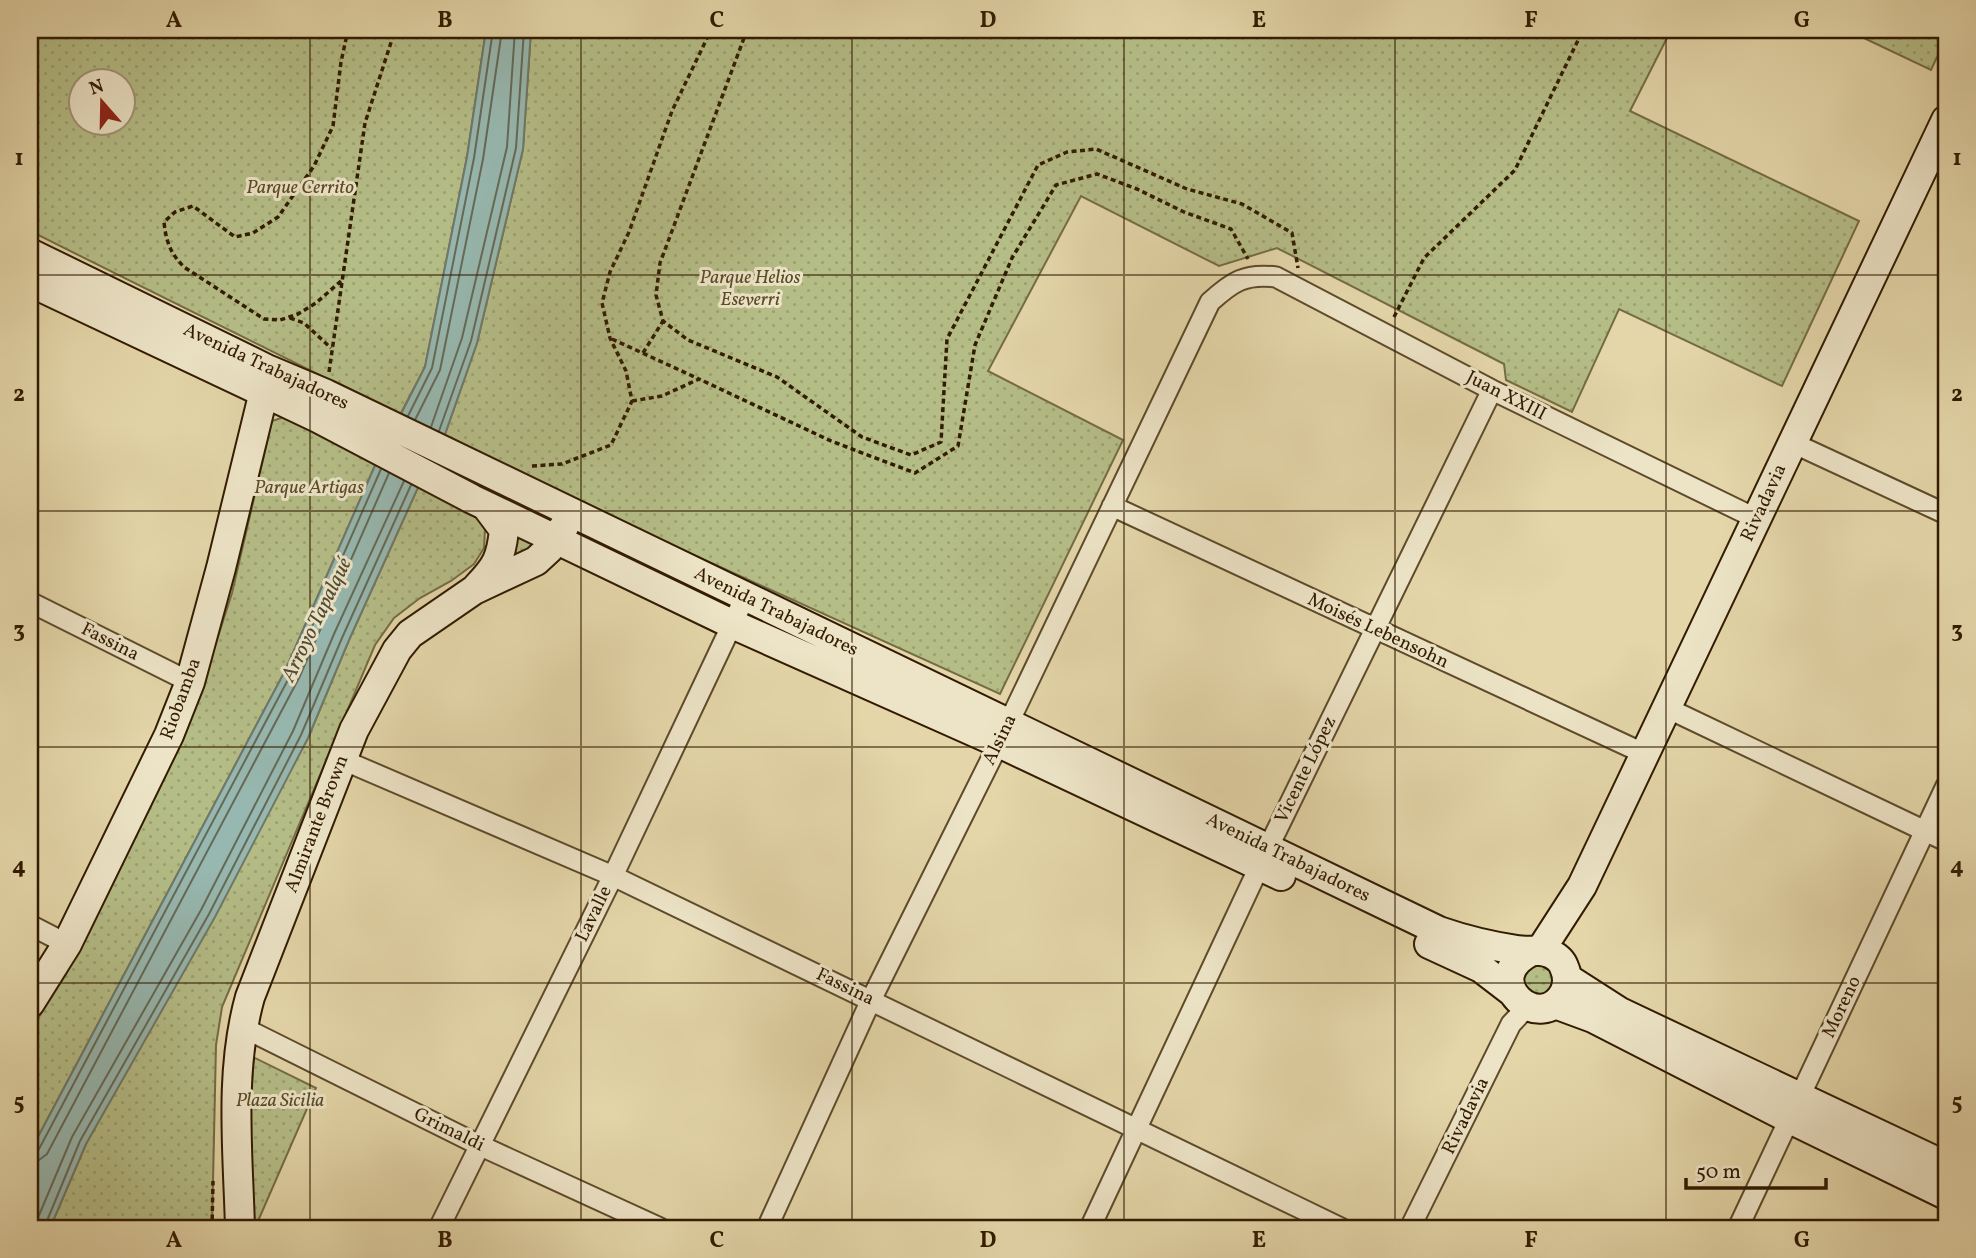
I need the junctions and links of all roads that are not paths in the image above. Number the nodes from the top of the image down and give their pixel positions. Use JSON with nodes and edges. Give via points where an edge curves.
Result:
{"nodes":[{"id":1,"x":1946,"y":120,"type":"edge"},
{"id":2,"x":30,"y":253,"type":"edge"},
{"id":3,"x":1257,"y":275,"type":"joint"},
{"id":4,"x":30,"y":282,"type":"edge"},
{"id":5,"x":267,"y":381,"type":"junction"},
{"id":6,"x":1492,"y":390,"type":"junction"},
{"id":7,"x":324,"y":397,"type":"junction"},
{"id":8,"x":1793,"y":443,"type":"junction"},
{"id":9,"x":479,"y":503,"type":"junction"},
{"id":10,"x":1112,"y":506,"type":"junction"},
{"id":11,"x":572,"y":514,"type":"junction"},
{"id":12,"x":1946,"y":514,"type":"edge"},
{"id":13,"x":1757,"y":519,"type":"junction"},
{"id":14,"x":555,"y":539,"type":"junction"},
{"id":15,"x":474,"y":590,"type":"junction"},
{"id":16,"x":744,"y":597,"type":"junction"},
{"id":17,"x":30,"y":602,"type":"edge"},
{"id":18,"x":732,"y":624,"type":"junction"},
{"id":19,"x":1375,"y":629,"type":"junction"},
{"id":20,"x":190,"y":682,"type":"junction"},
{"id":21,"x":1667,"y":708,"type":"junction"},
{"id":22,"x":1004,"y":733,"type":"junction"},
{"id":23,"x":1645,"y":754,"type":"junction"},
{"id":24,"x":343,"y":760,"type":"junction"},
{"id":25,"x":1946,"y":786,"type":"edge"},
{"id":26,"x":1925,"y":831,"type":"junction"},
{"id":27,"x":1946,"y":841,"type":"edge"},
{"id":28,"x":1264,"y":857,"type":"junction"},
{"id":29,"x":613,"y":876,"type":"junction"},
{"id":30,"x":1582,"y":886,"type":"junction"},
{"id":31,"x":30,"y":925,"type":"edge"},
{"id":32,"x":67,"y":944,"type":"junction"},
{"id":33,"x":1535,"y":952,"type":"junction"},
{"id":34,"x":1566,"y":972,"type":"junction"},
{"id":35,"x":871,"y":999,"type":"junction"},
{"id":36,"x":1519,"y":999,"type":"junction"},
{"id":37,"x":30,"y":1003,"type":"edge"},
{"id":38,"x":1555,"y":1004,"type":"junction"},
{"id":39,"x":242,"y":1027,"type":"junction"},
{"id":40,"x":1795,"y":1108,"type":"junction"},
{"id":41,"x":1135,"y":1129,"type":"junction"},
{"id":42,"x":479,"y":1145,"type":"junction"},
{"id":43,"x":1946,"y":1166,"type":"edge"},
{"id":44,"x":1946,"y":1195,"type":"edge"},
{"id":45,"x":240,"y":1228,"type":"edge"},
{"id":46,"x":439,"y":1228,"type":"edge"},
{"id":47,"x":660,"y":1228,"type":"edge"},
{"id":48,"x":767,"y":1228,"type":"edge"},
{"id":49,"x":1090,"y":1228,"type":"edge"},
{"id":50,"x":1341,"y":1228,"type":"edge"},
{"id":51,"x":1410,"y":1228,"type":"edge"},
{"id":52,"x":1738,"y":1228,"type":"edge"}],
"edges":[{"from":1,"to":8,"type":"main road","name":"Rivadavia"},
{"from":2,"to":5,"type":"main road","name":"Avenida Trabajadores"},
{"from":3,"to":6,"type":"street","name":"Juan XXIII","via":[[1276,278]]},
{"from":3,"to":10,"type":"street","name":"Alsina","via":[[1230,283],[1210,302]]},
{"from":4,"to":5,"type":"main road","name":"Avenida Trabajadores"},
{"from":5,"to":7,"type":"main road","name":"Avenida Trabajadores"},
{"from":5,"to":20,"type":"main road","name":"Riobamba"},
{"from":6,"to":13,"type":"street","name":"Juan XXIII"},
{"from":6,"to":19,"type":"street","name":"Vicente López"},
{"from":7,"to":9,"type":"main road","name":"Avenida Trabajadores"},
{"from":7,"to":11,"type":"main road","name":"Avenida Trabajadores"},
{"from":8,"to":12,"type":"street"},
{"from":8,"to":13,"type":"main road","name":"Rivadavia"},
{"from":9,"to":14,"type":"main road","name":"Avenida Trabajadores"},
{"from":9,"to":15,"type":"main road","via":[[504,530],[496,567]]},
{"from":10,"to":19,"type":"street","name":"Moisés Lebensohn"},
{"from":10,"to":22,"type":"street","name":"Alsina"},
{"from":11,"to":14,"type":"main road","name":"Almirante Brown"},
{"from":11,"to":16,"type":"main road","name":"Avenida Trabajadores"},
{"from":13,"to":21,"type":"main road","name":"Rivadavia"},
{"from":14,"to":15,"type":"main road","name":"Almirante Brown","via":[[536,561]]},
{"from":14,"to":18,"type":"main road","name":"Avenida Trabajadores"},
{"from":15,"to":24,"type":"main road","name":"Almirante Brown","via":[[410,634],[397,650]]},
{"from":16,"to":18,"type":"street","name":"Lavalle"},
{"from":16,"to":22,"type":"main road","name":"Avenida Trabajadores"},
{"from":17,"to":20,"type":"street","name":"Fassina"},
{"from":18,"to":22,"type":"main road","name":"Avenida Trabajadores"},
{"from":18,"to":29,"type":"street","name":"Lavalle"},
{"from":19,"to":23,"type":"street","name":"Moisés Lebensohn"},
{"from":19,"to":28,"type":"street","name":"Vicente López"},
{"from":20,"to":32,"type":"main road","name":"Riobamba","via":[[169,735]]},
{"from":21,"to":23,"type":"main road","name":"Rivadavia"},
{"from":21,"to":26,"type":"street"},
{"from":22,"to":28,"type":"main road","name":"Avenida Trabajadores"},
{"from":22,"to":35,"type":"street","name":"Alsina"},
{"from":23,"to":30,"type":"main road","name":"Rivadavia"},
{"from":24,"to":29,"type":"street","name":"Fassina"},
{"from":24,"to":39,"type":"main road","name":"Almirante Brown"},
{"from":25,"to":26,"type":"street","name":"Moreno"},
{"from":26,"to":27,"type":"street"},
{"from":26,"to":40,"type":"street","name":"Moreno"},
{"from":28,"to":33,"type":"main road","name":"Avenida Trabajadores","via":[[1439,931],[1478,944]]},
{"from":28,"to":36,"type":"main road","name":"Avenida Trabajadores","via":[[1481,968]]},
{"from":28,"to":41,"type":"street","name":"Vicente López"},
{"from":29,"to":35,"type":"street","name":"Fassina"},
{"from":29,"to":42,"type":"street","name":"Lavalle"},
{"from":30,"to":33,"type":"main road","name":"Rivadavia"},
{"from":30,"to":34,"type":"main road","name":"Rivadavia","via":[[1569,931]]},
{"from":31,"to":32,"type":"street"},
{"from":32,"to":37,"type":"main road","name":"Riobamba"},
{"from":33,"to":34,"type":"main road","via":[[1558,959]]},
{"from":33,"to":36,"type":"main road","via":[[1510,972]]},
{"from":34,"to":38,"type":"main road","via":[[1566,988]]},
{"from":34,"to":40,"type":"main road","via":[[1620,1012]]},
{"from":35,"to":41,"type":"street","name":"Fassina"},
{"from":35,"to":48,"type":"street","name":"Alsina"},
{"from":36,"to":38,"type":"main road","via":[[1536,1009]]},
{"from":36,"to":51,"type":"street","name":"Rivadavia","via":[[1511,1024]]},
{"from":38,"to":40,"type":"main road"},
{"from":39,"to":42,"type":"street","name":"Grimaldi"},
{"from":39,"to":45,"type":"main road","name":"Almirante Brown","via":[[237,1063]]},
{"from":40,"to":43,"type":"main road"},
{"from":40,"to":44,"type":"main road"},
{"from":40,"to":52,"type":"street","name":"Moreno"},
{"from":41,"to":49,"type":"street","name":"Vicente López"},
{"from":41,"to":50,"type":"street","name":"Fassina"},
{"from":42,"to":46,"type":"street","name":"Lavalle"},
{"from":42,"to":47,"type":"street","name":"Grimaldi"}]}
